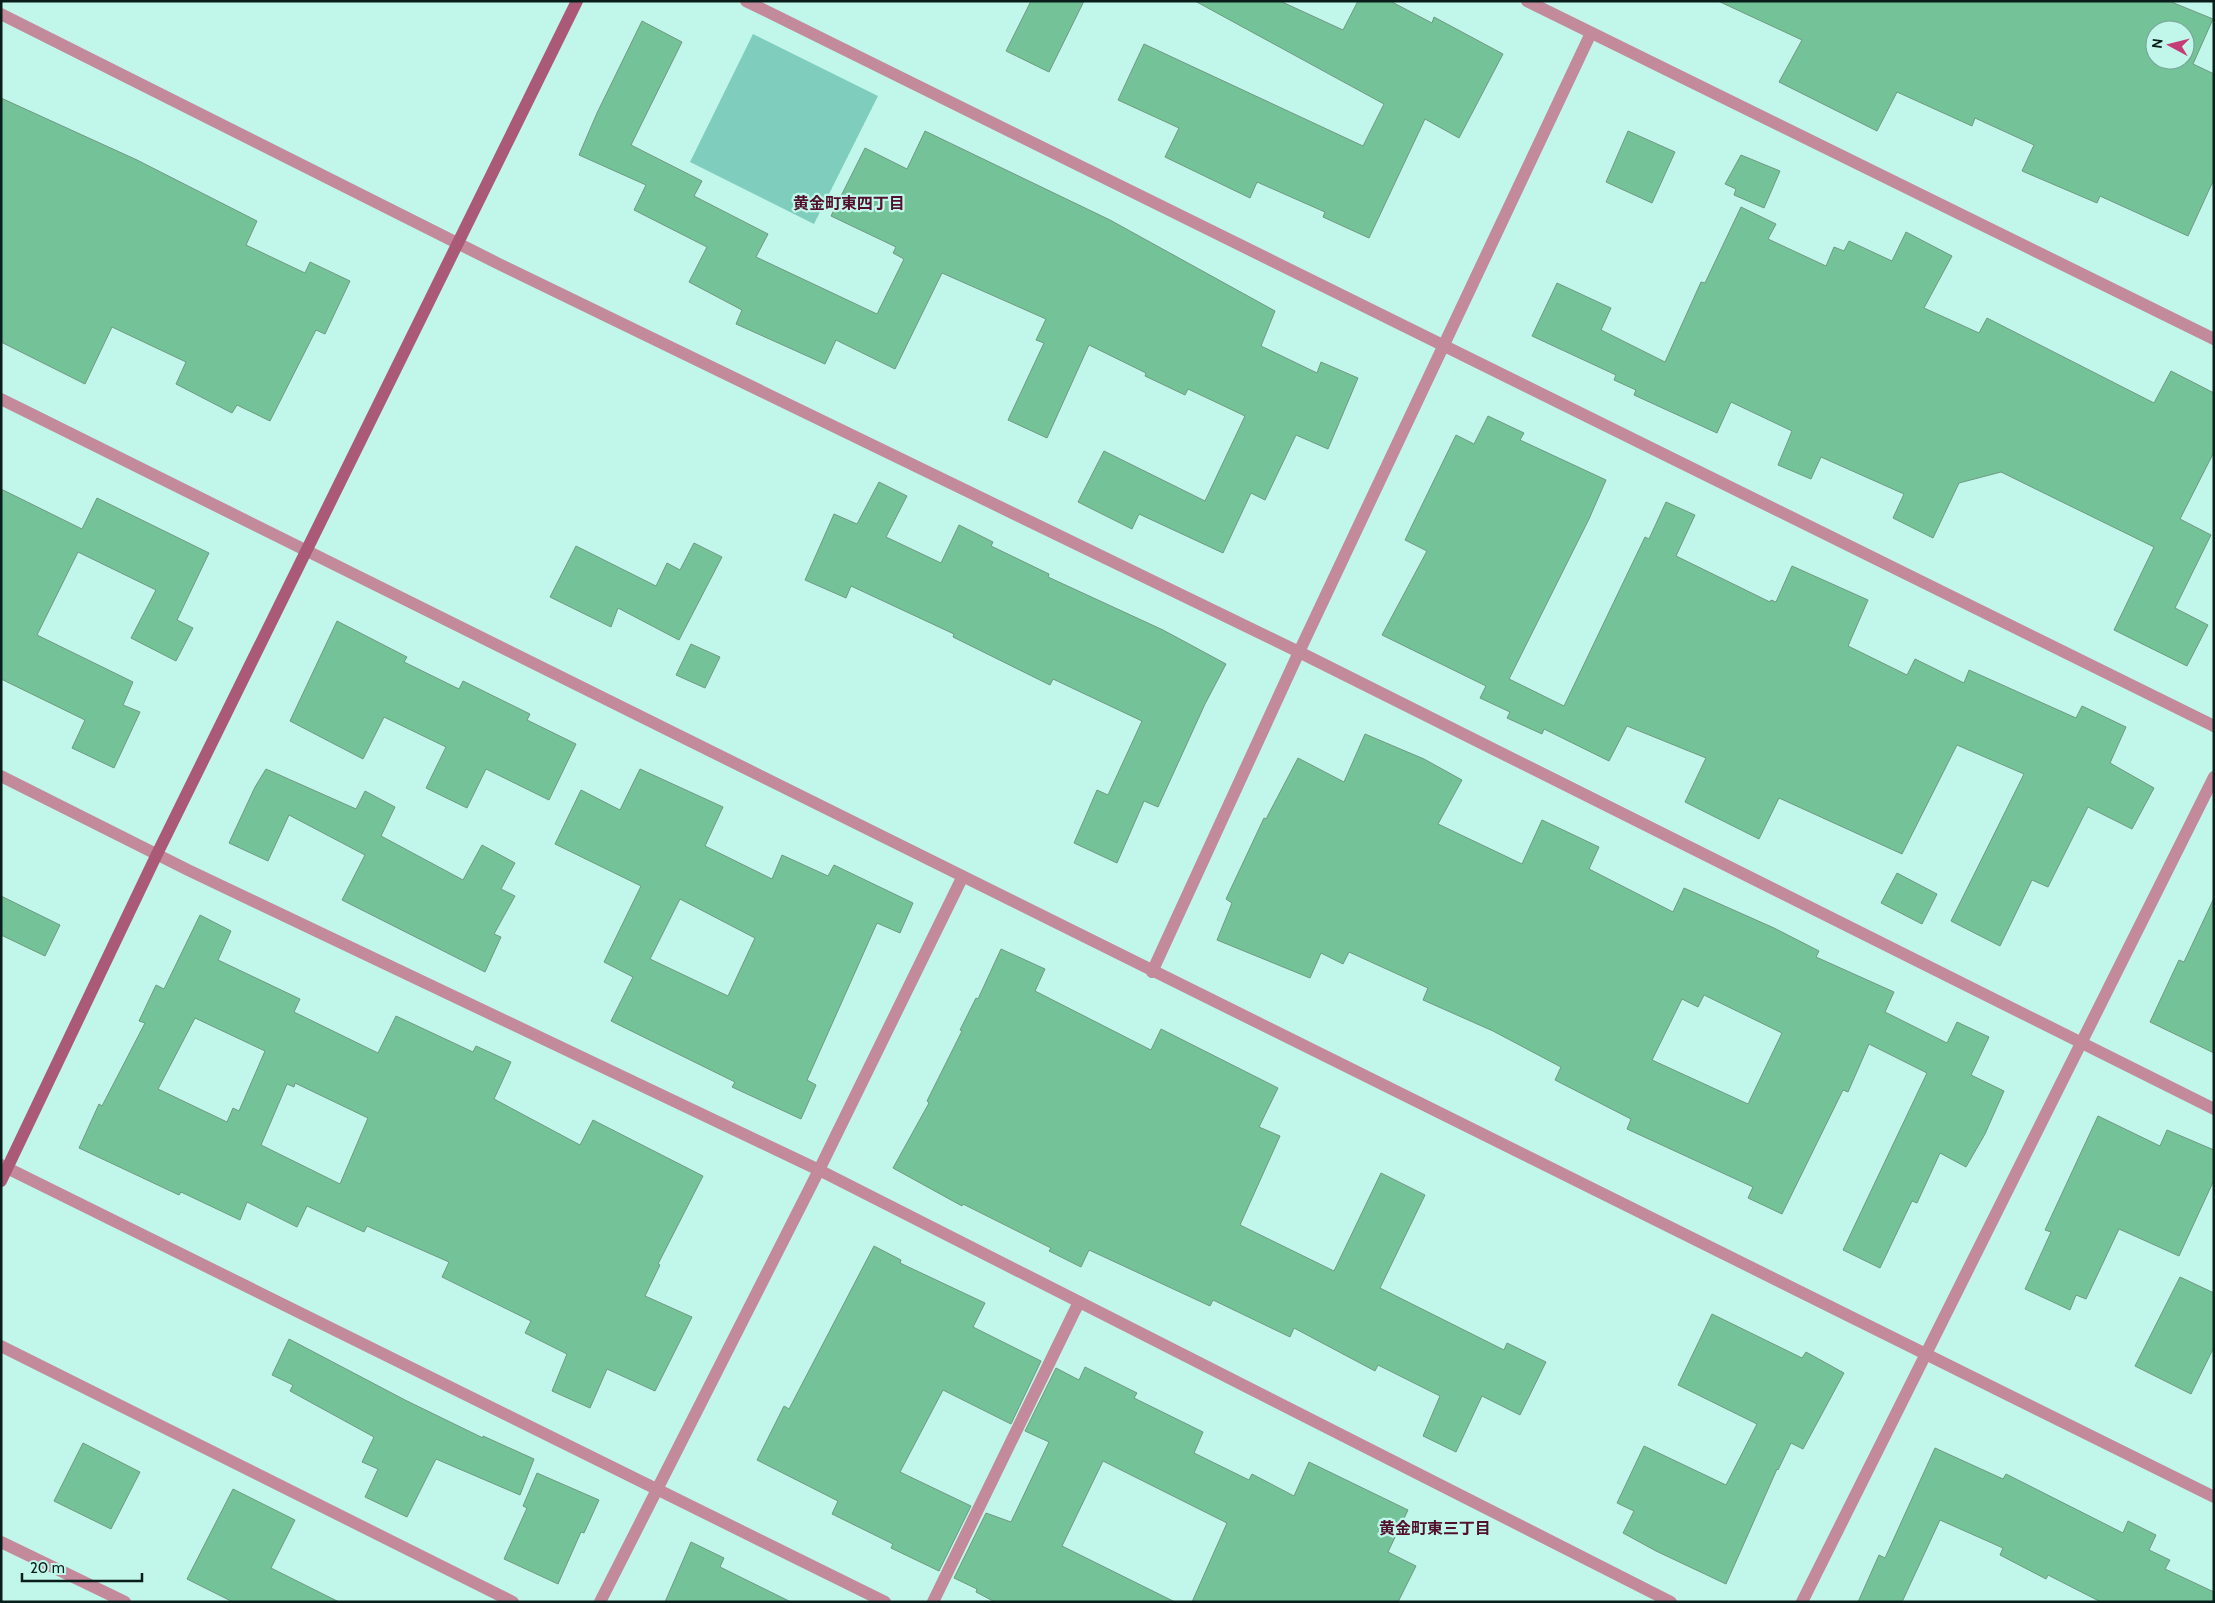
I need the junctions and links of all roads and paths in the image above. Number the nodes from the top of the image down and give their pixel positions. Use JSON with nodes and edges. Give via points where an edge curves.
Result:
{"nodes":[{"id":1,"x":577,"y":1,"type":"edge"},
{"id":2,"x":746,"y":1,"type":"edge"},
{"id":3,"x":1527,"y":1,"type":"edge"},
{"id":4,"x":1,"y":14,"type":"edge"},
{"id":5,"x":1591,"y":32,"type":"junction"},
{"id":6,"x":458,"y":244,"type":"junction"},
{"id":7,"x":2214,"y":338,"type":"edge"},
{"id":8,"x":1444,"y":347,"type":"junction"},
{"id":9,"x":1,"y":399,"type":"edge"},
{"id":10,"x":308,"y":552,"type":"junction"},
{"id":11,"x":1299,"y":652,"type":"junction"},
{"id":12,"x":2214,"y":726,"type":"edge"},
{"id":13,"x":1,"y":776,"type":"edge"},
{"id":14,"x":2214,"y":778,"type":"edge"},
{"id":15,"x":157,"y":854,"type":"junction"},
{"id":16,"x":961,"y":880,"type":"junction"},
{"id":17,"x":1152,"y":972,"type":"junction"},
{"id":18,"x":2081,"y":1043,"type":"junction"},
{"id":19,"x":2214,"y":1109,"type":"edge"},
{"id":20,"x":4,"y":1167,"type":"edge"},
{"id":21,"x":819,"y":1170,"type":"junction"},
{"id":22,"x":1,"y":1181,"type":"edge"},
{"id":23,"x":1079,"y":1302,"type":"junction"},
{"id":24,"x":1,"y":1346,"type":"edge"},
{"id":25,"x":1924,"y":1356,"type":"junction"},
{"id":26,"x":658,"y":1490,"type":"junction"},
{"id":27,"x":2214,"y":1497,"type":"edge"},
{"id":28,"x":1,"y":1542,"type":"edge"},
{"id":29,"x":125,"y":1602,"type":"edge"},
{"id":30,"x":512,"y":1602,"type":"edge"},
{"id":31,"x":600,"y":1602,"type":"edge"},
{"id":32,"x":885,"y":1602,"type":"edge"},
{"id":33,"x":933,"y":1602,"type":"edge"},
{"id":34,"x":1671,"y":1602,"type":"edge"},
{"id":35,"x":1802,"y":1602,"type":"edge"}],
"edges":[{"from":1,"to":6,"type":"street"},
{"from":2,"to":8,"type":"street"},
{"from":3,"to":5,"type":"street"},
{"from":4,"to":6,"type":"street"},
{"from":5,"to":7,"type":"street"},
{"from":5,"to":8,"type":"street"},
{"from":6,"to":10,"type":"street"},
{"from":6,"to":11,"type":"street"},
{"from":8,"to":11,"type":"street"},
{"from":8,"to":12,"type":"street"},
{"from":9,"to":10,"type":"street"},
{"from":10,"to":15,"type":"street"},
{"from":10,"to":16,"type":"street"},
{"from":11,"to":17,"type":"street"},
{"from":11,"to":18,"type":"street"},
{"from":13,"to":15,"type":"street"},
{"from":14,"to":18,"type":"street"},
{"from":15,"to":20,"type":"street"},
{"from":15,"to":21,"type":"street"},
{"from":16,"to":17,"type":"street"},
{"from":16,"to":21,"type":"street"},
{"from":17,"to":25,"type":"street"},
{"from":18,"to":19,"type":"street"},
{"from":18,"to":25,"type":"street"},
{"from":20,"to":22,"type":"street"},
{"from":20,"to":26,"type":"street"},
{"from":21,"to":23,"type":"street"},
{"from":21,"to":26,"type":"street"},
{"from":23,"to":33,"type":"street"},
{"from":23,"to":34,"type":"street"},
{"from":24,"to":30,"type":"street"},
{"from":25,"to":27,"type":"street"},
{"from":25,"to":35,"type":"street"},
{"from":26,"to":31,"type":"street"},
{"from":26,"to":32,"type":"street"},
{"from":28,"to":29,"type":"street"}]}
